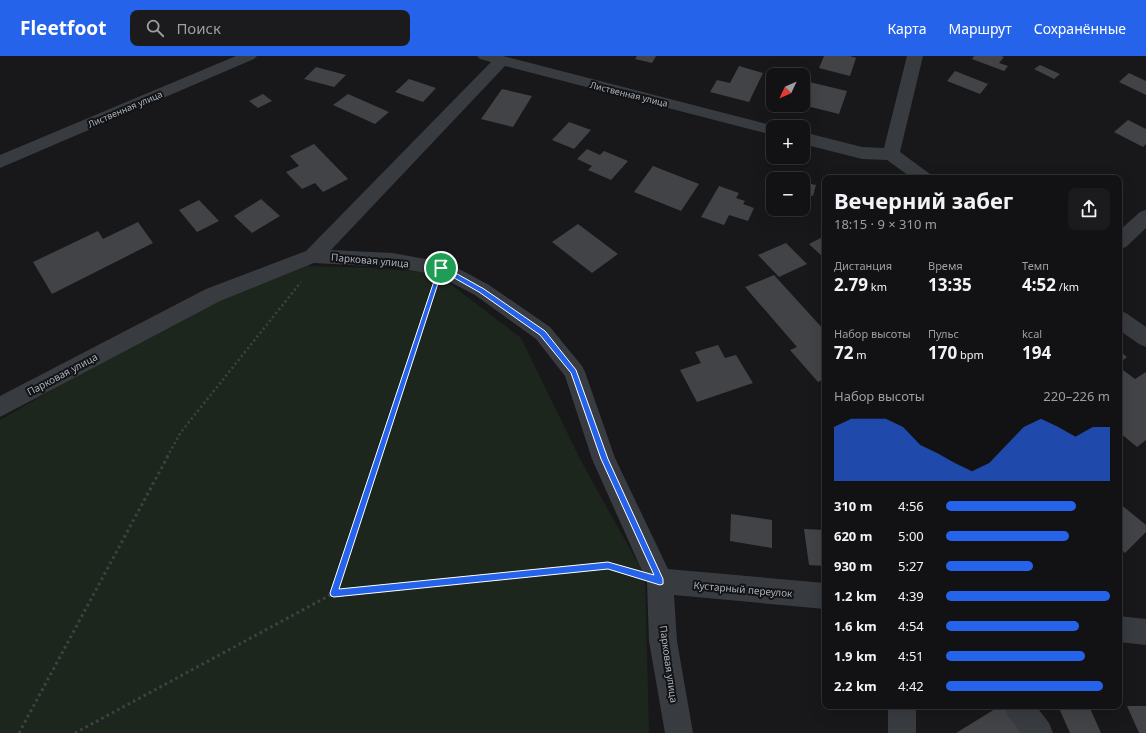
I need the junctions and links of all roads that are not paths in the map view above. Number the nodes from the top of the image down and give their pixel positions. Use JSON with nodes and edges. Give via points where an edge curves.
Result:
{"nodes":[{"id":1,"x":249,"y":56,"type":"edge"},
{"id":2,"x":915,"y":56,"type":"edge"},
{"id":3,"x":493,"y":58,"type":"edge"},
{"id":4,"x":766,"y":128,"type":"edge"},
{"id":5,"x":810,"y":140,"type":"edge"},
{"id":6,"x":891,"y":154,"type":"junction"},
{"id":7,"x":0,"y":162,"type":"edge"},
{"id":8,"x":920,"y":175,"type":"edge"},
{"id":9,"x":1146,"y":217,"type":"edge"},
{"id":10,"x":1122,"y":239,"type":"edge"},
{"id":11,"x":313,"y":256,"type":"junction"},
{"id":12,"x":1122,"y":321,"type":"edge"},
{"id":13,"x":1146,"y":338,"type":"edge"},
{"id":14,"x":0,"y":407,"type":"edge"},
{"id":15,"x":660,"y":581,"type":"junction"},
{"id":16,"x":822,"y":596,"type":"edge"},
{"id":17,"x":1122,"y":629,"type":"edge"},
{"id":18,"x":1146,"y":632,"type":"edge"},
{"id":19,"x":901,"y":709,"type":"edge"},
{"id":20,"x":1020,"y":709,"type":"edge"},
{"id":21,"x":679,"y":733,"type":"edge"},
{"id":22,"x":902,"y":733,"type":"edge"},
{"id":23,"x":1039,"y":733,"type":"edge"}],
"edges":[{"from":1,"to":7,"type":"street","name":"Лиственная улица"},
{"from":2,"to":6,"type":"street"},
{"from":3,"to":4,"type":"street","name":"Лиственная улица"},
{"from":3,"to":11,"type":"street"},
{"from":5,"to":6,"type":"street","via":[[862,153]]},
{"from":6,"to":8,"type":"street"},
{"from":9,"to":10,"type":"street"},
{"from":11,"to":14,"type":"street","name":"Парковая улица","via":[[213,295]]},
{"from":11,"to":15,"type":"street","name":"Парковая улица","via":[[392,260],[441,268],[482,290],[543,333],[574,372],[604,459]]},
{"from":12,"to":13,"type":"street"},
{"from":15,"to":16,"type":"street","name":"Кустарный переулок"},
{"from":15,"to":21,"type":"street","name":"Парковая улица","via":[[663,641]]},
{"from":17,"to":18,"type":"street"},
{"from":19,"to":22,"type":"street"},
{"from":20,"to":23,"type":"street"}]}
